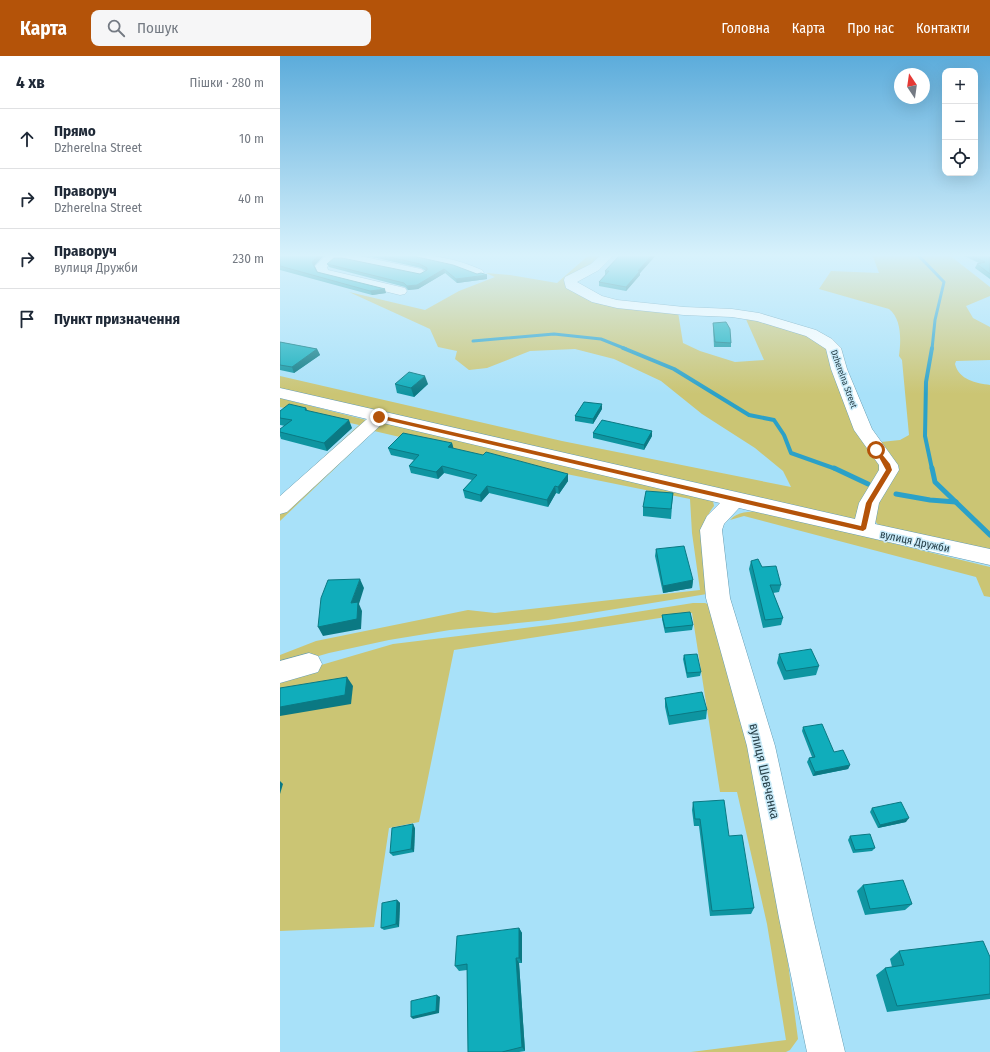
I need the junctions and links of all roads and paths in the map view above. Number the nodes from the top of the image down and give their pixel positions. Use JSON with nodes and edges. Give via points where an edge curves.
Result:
{"nodes":[{"id":1,"x":603,"y":300,"type":"edge"},
{"id":2,"x":280,"y":393,"type":"edge"},
{"id":3,"x":379,"y":417,"type":"junction"},
{"id":4,"x":735,"y":500,"type":"junction"},
{"id":5,"x":280,"y":507,"type":"edge"},
{"id":6,"x":863,"y":529,"type":"junction"},
{"id":7,"x":990,"y":557,"type":"edge"},
{"id":8,"x":309,"y":664,"type":"dead end"},
{"id":9,"x":280,"y":672,"type":"edge"},
{"id":10,"x":826,"y":1052,"type":"edge"}],
"edges":[{"from":1,"to":6,"type":"street","name":"Dzherelna Street","via":[[617,304],[759,317],[811,333],[827,342],[833,348],[863,430],[889,470],[869,503]]},
{"from":2,"to":3,"type":"street","name":"вулиця Дружби"},
{"from":3,"to":4,"type":"street","name":"вулиця Дружби"},
{"from":3,"to":5,"type":"street"},
{"from":4,"to":6,"type":"street","name":"вулиця Дружби"},
{"from":4,"to":10,"type":"street","name":"вулиця Шевченка","via":[[714,521],[711,530],[718,598],[761,746]]},
{"from":6,"to":7,"type":"street","name":"вулиця Дружби"},
{"from":8,"to":9,"type":"street"}]}
